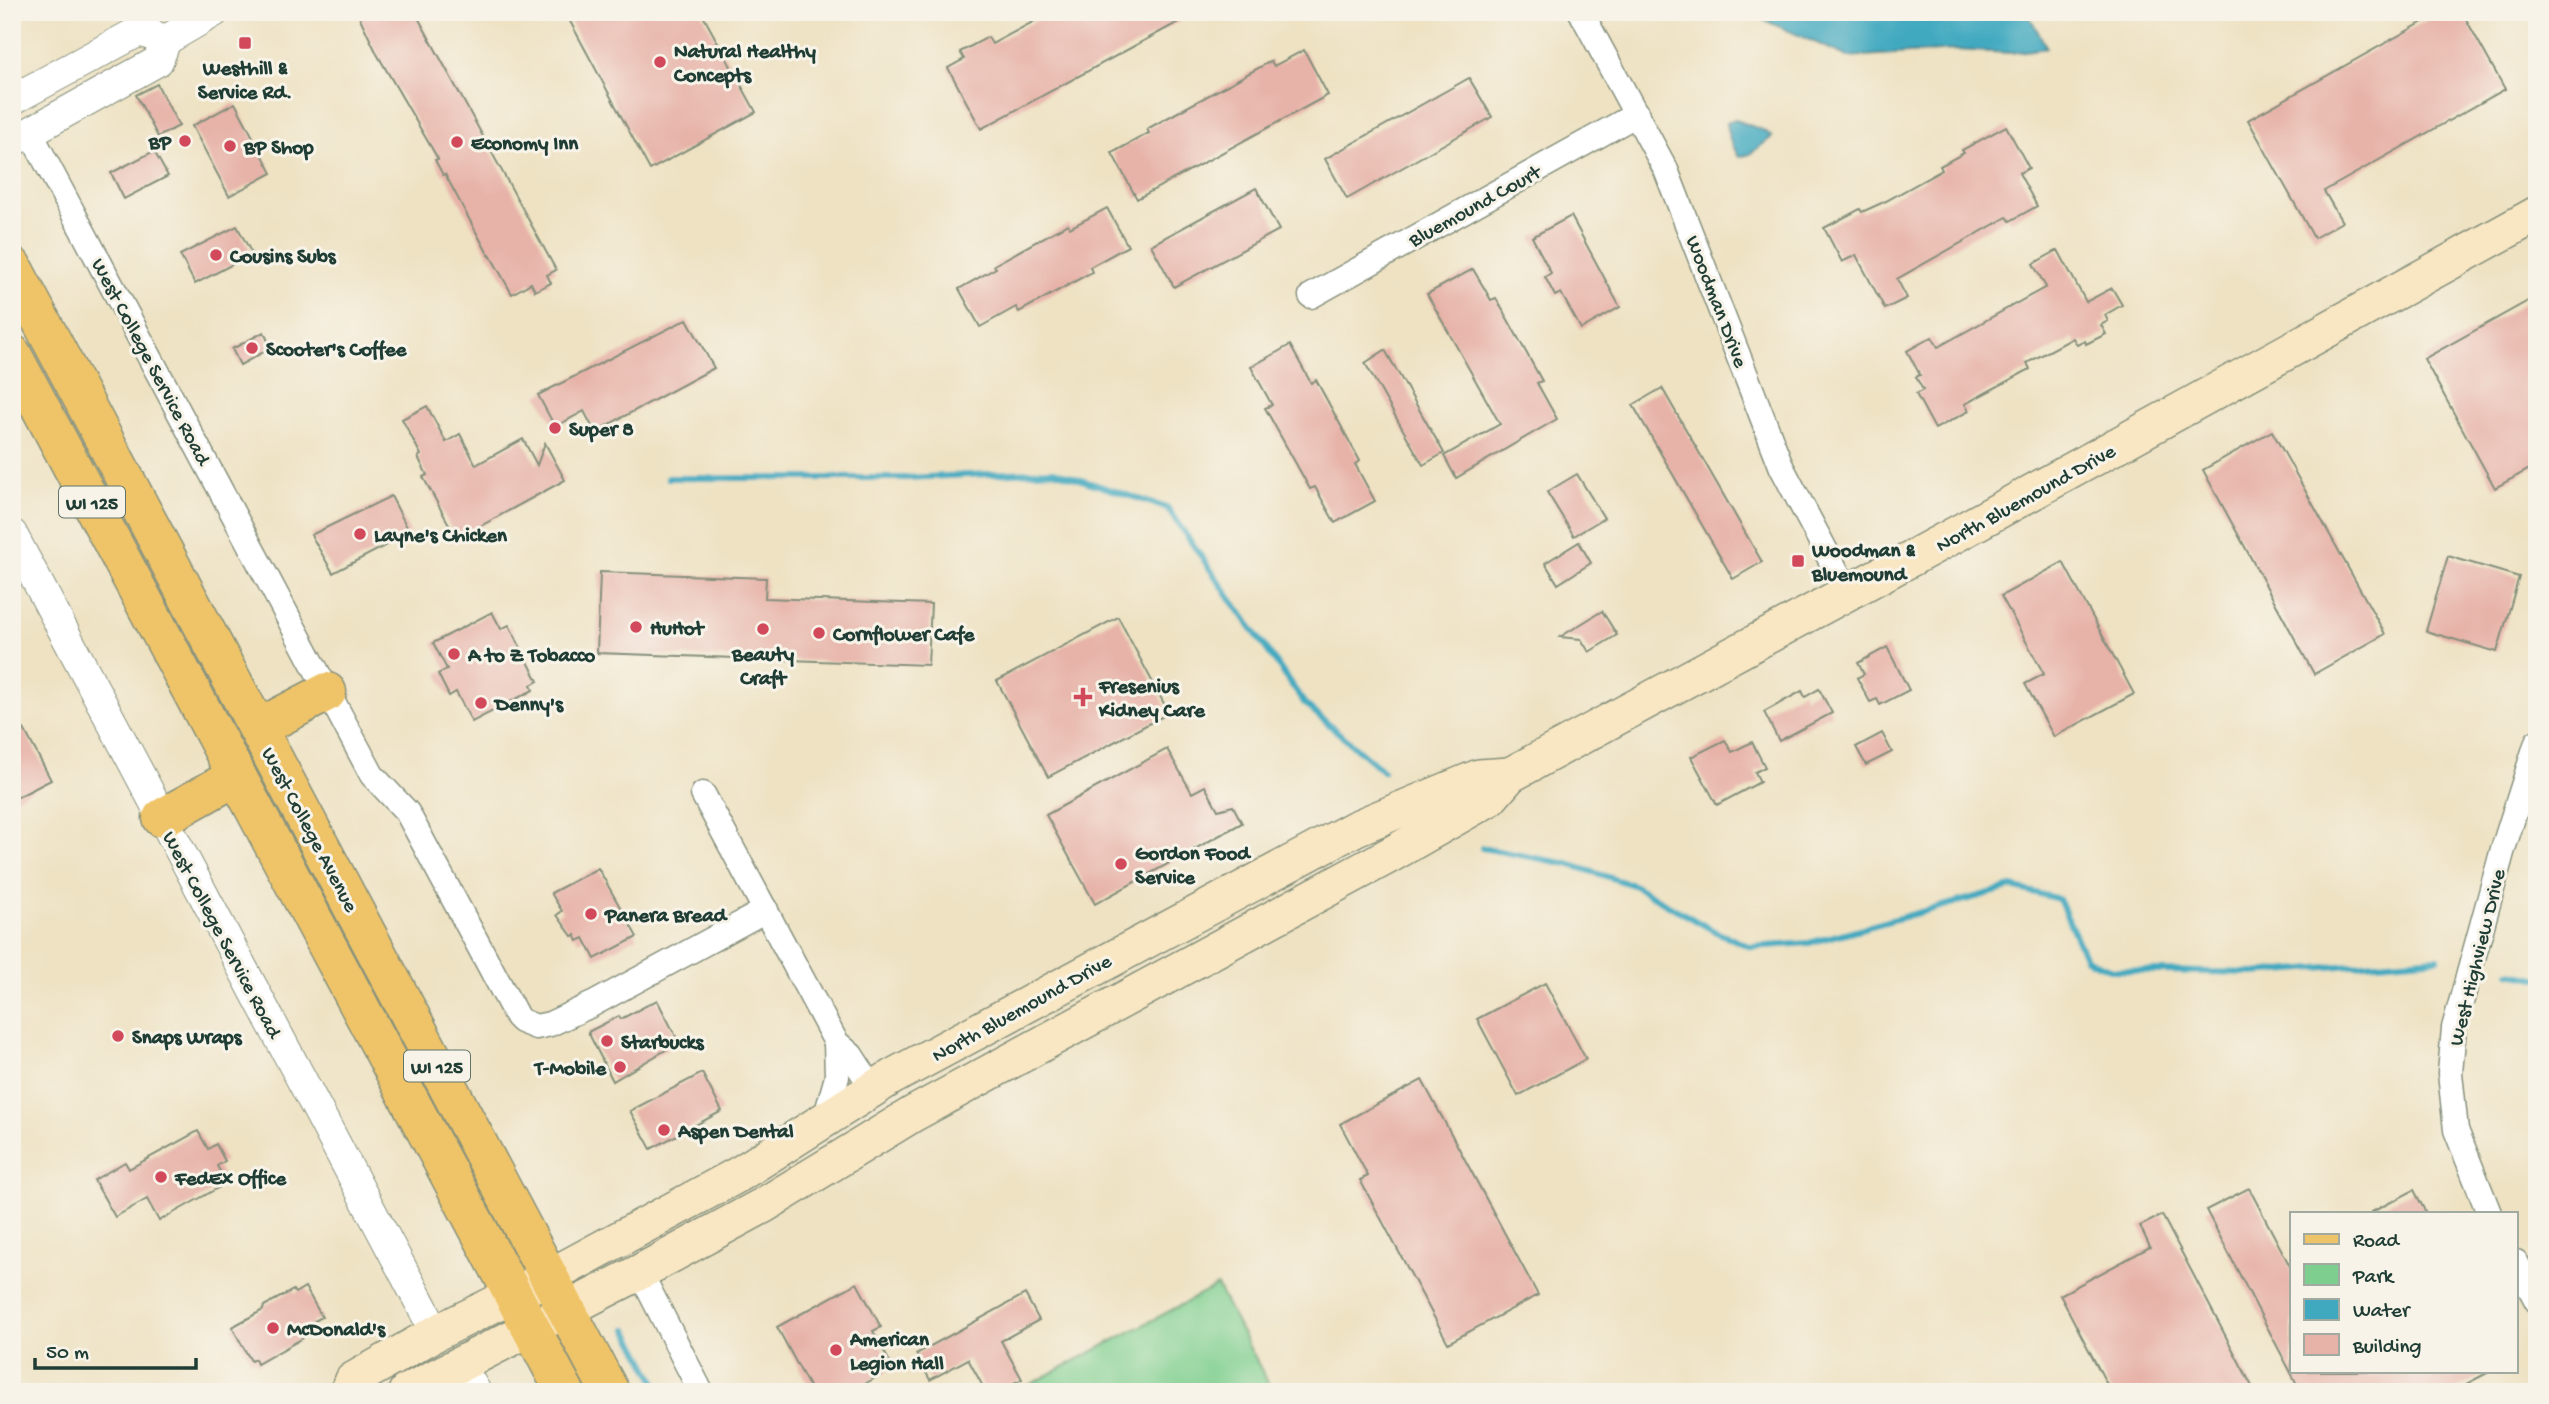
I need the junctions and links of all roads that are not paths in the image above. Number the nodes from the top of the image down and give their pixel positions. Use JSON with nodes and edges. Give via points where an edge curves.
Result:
{"nodes":[{"id":1,"x":214,"y":12,"type":"edge"},
{"id":2,"x":1581,"y":12,"type":"edge"},
{"id":3,"x":166,"y":40,"type":"junction"},
{"id":4,"x":12,"y":100,"type":"edge"},
{"id":5,"x":1637,"y":114,"type":"junction"},
{"id":6,"x":21,"y":137,"type":"edge"},
{"id":7,"x":2537,"y":214,"type":"edge"},
{"id":8,"x":12,"y":266,"type":"edge"},
{"id":9,"x":1311,"y":296,"type":"dead end"},
{"id":10,"x":12,"y":354,"type":"edge"},
{"id":11,"x":12,"y":534,"type":"edge"},
{"id":12,"x":1848,"y":593,"type":"junction"},
{"id":13,"x":327,"y":692,"type":"junction"},
{"id":14,"x":258,"y":729,"type":"junction"},
{"id":15,"x":2537,"y":742,"type":"edge"},
{"id":16,"x":1510,"y":775,"type":"junction"},
{"id":17,"x":237,"y":776,"type":"junction"},
{"id":18,"x":704,"y":794,"type":"dead end"},
{"id":19,"x":162,"y":818,"type":"junction"},
{"id":20,"x":766,"y":910,"type":"junction"},
{"id":21,"x":836,"y":1042,"type":"junction"},
{"id":22,"x":873,"y":1089,"type":"junction"},
{"id":23,"x":825,"y":1119,"type":"junction"},
{"id":24,"x":782,"y":1194,"type":"junction"},
{"id":25,"x":2489,"y":1212,"type":"edge"},
{"id":26,"x":2518,"y":1266,"type":"edge"},
{"id":27,"x":640,"y":1272,"type":"junction"},
{"id":28,"x":549,"y":1277,"type":"junction"},
{"id":29,"x":2537,"y":1301,"type":"edge"},
{"id":30,"x":566,"y":1310,"type":"junction"},
{"id":31,"x":523,"y":1312,"type":"junction"},
{"id":32,"x":436,"y":1333,"type":"junction"},
{"id":33,"x":467,"y":1378,"type":"edge"},
{"id":34,"x":348,"y":1392,"type":"edge"},
{"id":35,"x":406,"y":1392,"type":"edge"},
{"id":36,"x":565,"y":1392,"type":"edge"},
{"id":37,"x":610,"y":1392,"type":"edge"},
{"id":38,"x":701,"y":1392,"type":"edge"}],
"edges":[{"from":1,"to":3,"type":"street"},
{"from":2,"to":5,"type":"street","name":"Woodman Drive"},
{"from":3,"to":4,"type":"street","via":[[139,31]]},
{"from":3,"to":6,"type":"street","via":[[158,61]]},
{"from":5,"to":9,"type":"street","name":"Bluemound Court"},
{"from":5,"to":12,"type":"street","name":"Woodman Drive","via":[[1666,170],[1782,468]]},
{"from":6,"to":13,"type":"street","name":"West College Service Road"},
{"from":7,"to":12,"type":"main road","name":"North Bluemound Drive"},
{"from":8,"to":14,"type":"main road","name":"West College Avenue","number":"WI 125"},
{"from":10,"to":17,"type":"main road","name":"West College Avenue","number":"WI 125"},
{"from":11,"to":19,"type":"street","name":"West College Service Road"},
{"from":12,"to":16,"type":"main road","name":"North Bluemound Drive"},
{"from":13,"to":14,"type":"main road"},
{"from":13,"to":20,"type":"street","name":"West College Service Road","via":[[372,775],[407,812],[517,1017],[527,1025],[544,1026],[582,1009]]},
{"from":14,"to":28,"type":"main road","name":"West College Avenue","number":"WI 125"},
{"from":15,"to":25,"type":"street","name":"West Highview Drive","via":[[2454,1028],[2450,1073],[2456,1129]]},
{"from":16,"to":22,"type":"main road","name":"North Bluemound Drive","via":[[1479,777],[1356,828]]},
{"from":16,"to":24,"type":"main road","name":"North Bluemound Drive","via":[[1490,798],[925,1107]]},
{"from":17,"to":19,"type":"main road"},
{"from":17,"to":31,"type":"main road","name":"West College Avenue","number":"WI 125"},
{"from":18,"to":20,"type":"street"},
{"from":19,"to":32,"type":"street","name":"West College Service Road"},
{"from":20,"to":21,"type":"street"},
{"from":21,"to":22,"type":"street","via":[[851,1055]]},
{"from":21,"to":23,"type":"street","via":[[836,1077]]},
{"from":22,"to":23,"type":"main road","name":"North Bluemound Drive"},
{"from":22,"to":24,"type":"main road","via":[[876,1104],[872,1118],[802,1161]]},
{"from":23,"to":28,"type":"main road","name":"North Bluemound Drive","via":[[740,1173]]},
{"from":24,"to":27,"type":"main road","name":"North Bluemound Drive"},
{"from":26,"to":29,"type":"street"},
{"from":27,"to":30,"type":"main road","name":"North Bluemound Drive"},
{"from":27,"to":38,"type":"street"},
{"from":28,"to":30,"type":"main road","name":"West College Avenue","number":"WI 125"},
{"from":28,"to":31,"type":"main road","name":"North Bluemound Drive"},
{"from":30,"to":31,"type":"main road","name":"North Bluemound Drive"},
{"from":30,"to":37,"type":"main road","name":"West College Avenue","number":"WI 125"},
{"from":31,"to":32,"type":"main road"},
{"from":31,"to":33,"type":"main road"},
{"from":31,"to":36,"type":"main road","name":"West College Avenue","number":"WI 125"},
{"from":32,"to":34,"type":"main road","via":[[353,1380]]},
{"from":33,"to":35,"type":"main road"}]}
